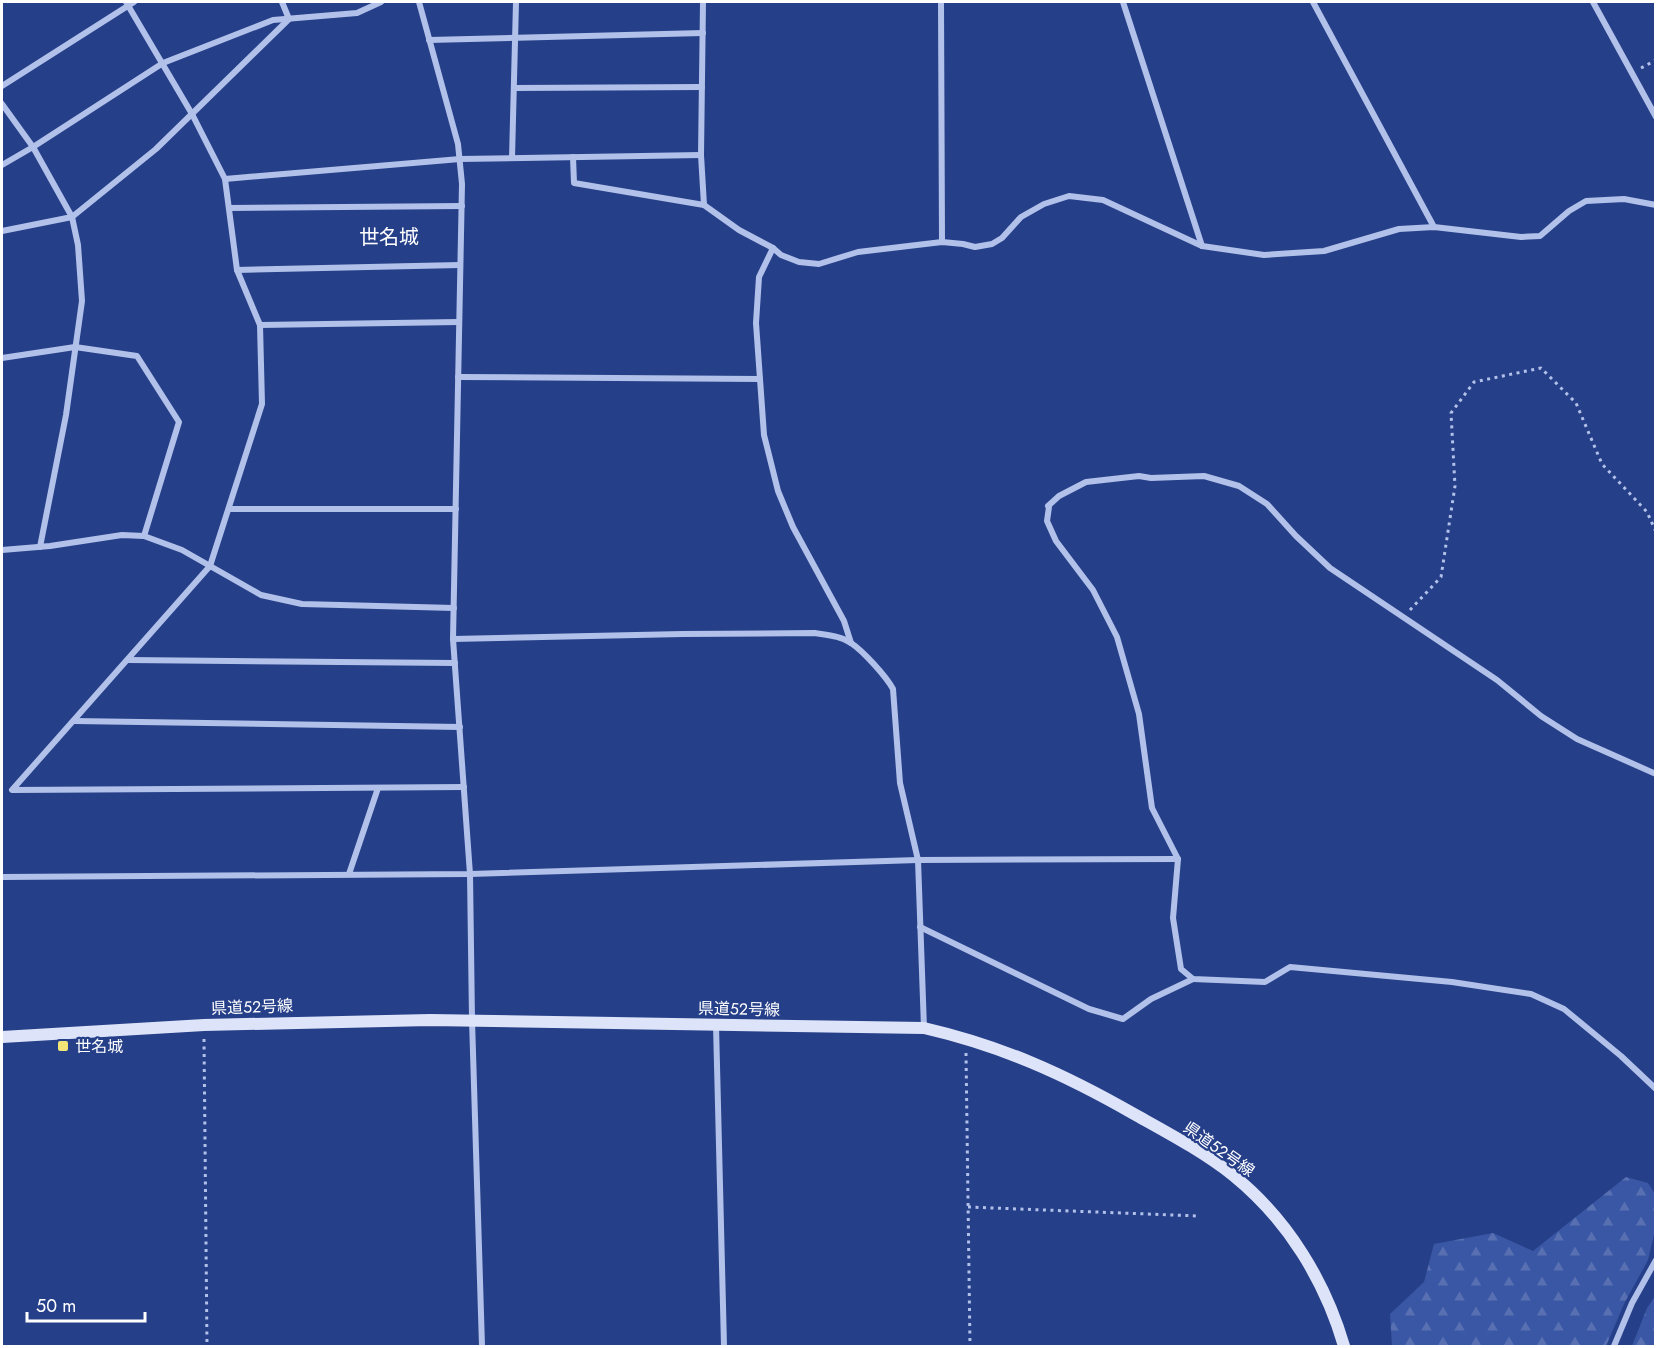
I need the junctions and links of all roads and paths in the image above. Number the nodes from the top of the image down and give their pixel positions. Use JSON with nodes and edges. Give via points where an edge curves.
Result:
{"nodes":[{"id":1,"x":282,"y":2,"type":"edge"},
{"id":2,"x":381,"y":2,"type":"edge"},
{"id":3,"x":419,"y":2,"type":"edge"},
{"id":4,"x":516,"y":2,"type":"edge"},
{"id":5,"x":703,"y":2,"type":"edge"},
{"id":6,"x":941,"y":2,"type":"edge"},
{"id":7,"x":1123,"y":2,"type":"edge"},
{"id":8,"x":1313,"y":2,"type":"edge"},
{"id":9,"x":1593,"y":2,"type":"edge"},
{"id":10,"x":129,"y":3,"type":"edge"},
{"id":11,"x":289,"y":19,"type":"junction"},
{"id":12,"x":703,"y":33,"type":"junction"},
{"id":13,"x":515,"y":38,"type":"junction"},
{"id":14,"x":429,"y":40,"type":"junction"},
{"id":15,"x":1656,"y":60,"type":"edge"},
{"id":16,"x":163,"y":63,"type":"junction"},
{"id":17,"x":1632,"y":73,"type":"junction"},
{"id":18,"x":2,"y":86,"type":"edge"},
{"id":19,"x":702,"y":87,"type":"junction"},
{"id":20,"x":514,"y":88,"type":"junction"},
{"id":21,"x":2,"y":104,"type":"edge"},
{"id":22,"x":192,"y":114,"type":"junction"},
{"id":23,"x":1656,"y":117,"type":"edge"},
{"id":24,"x":33,"y":147,"type":"junction"},
{"id":25,"x":701,"y":155,"type":"junction"},
{"id":26,"x":573,"y":157,"type":"junction"},
{"id":27,"x":512,"y":158,"type":"junction"},
{"id":28,"x":460,"y":159,"type":"junction"},
{"id":29,"x":2,"y":165,"type":"edge"},
{"id":30,"x":225,"y":179,"type":"junction"},
{"id":31,"x":704,"y":205,"type":"junction"},
{"id":32,"x":1656,"y":205,"type":"edge"},
{"id":33,"x":462,"y":206,"type":"junction"},
{"id":34,"x":229,"y":208,"type":"junction"},
{"id":35,"x":72,"y":217,"type":"junction"},
{"id":36,"x":1434,"y":227,"type":"junction"},
{"id":37,"x":2,"y":231,"type":"edge"},
{"id":38,"x":942,"y":242,"type":"junction"},
{"id":39,"x":1202,"y":246,"type":"junction"},
{"id":40,"x":773,"y":248,"type":"junction"},
{"id":41,"x":460,"y":265,"type":"junction"},
{"id":42,"x":237,"y":270,"type":"junction"},
{"id":43,"x":459,"y":322,"type":"junction"},
{"id":44,"x":260,"y":325,"type":"junction"},
{"id":45,"x":75,"y":347,"type":"junction"},
{"id":46,"x":2,"y":358,"type":"edge"},
{"id":47,"x":458,"y":377,"type":"junction"},
{"id":48,"x":760,"y":379,"type":"junction"},
{"id":49,"x":229,"y":509,"type":"junction"},
{"id":50,"x":456,"y":509,"type":"junction"},
{"id":51,"x":1656,"y":532,"type":"edge"},
{"id":52,"x":144,"y":536,"type":"junction"},
{"id":53,"x":40,"y":547,"type":"junction"},
{"id":54,"x":2,"y":550,"type":"edge"},
{"id":55,"x":210,"y":566,"type":"junction"},
{"id":56,"x":454,"y":608,"type":"junction"},
{"id":57,"x":1403,"y":618,"type":"junction"},
{"id":58,"x":453,"y":639,"type":"junction"},
{"id":59,"x":851,"y":643,"type":"junction"},
{"id":60,"x":128,"y":660,"type":"junction"},
{"id":61,"x":455,"y":663,"type":"junction"},
{"id":62,"x":74,"y":721,"type":"junction"},
{"id":63,"x":459,"y":727,"type":"junction"},
{"id":64,"x":1656,"y":774,"type":"edge"},
{"id":65,"x":464,"y":787,"type":"junction"},
{"id":66,"x":378,"y":788,"type":"junction"},
{"id":67,"x":1178,"y":859,"type":"junction"},
{"id":68,"x":918,"y":860,"type":"junction"},
{"id":69,"x":349,"y":874,"type":"junction"},
{"id":70,"x":470,"y":874,"type":"junction"},
{"id":71,"x":2,"y":877,"type":"edge"},
{"id":72,"x":921,"y":927,"type":"junction"},
{"id":73,"x":1193,"y":979,"type":"junction"},
{"id":74,"x":472,"y":1020,"type":"junction"},
{"id":75,"x":204,"y":1025,"type":"junction"},
{"id":76,"x":716,"y":1025,"type":"junction"},
{"id":77,"x":924,"y":1028,"type":"junction"},
{"id":78,"x":2,"y":1037,"type":"edge"},
{"id":79,"x":966,"y":1039,"type":"junction"},
{"id":80,"x":1656,"y":1089,"type":"edge"},
{"id":81,"x":968,"y":1207,"type":"junction"},
{"id":82,"x":1198,"y":1216,"type":"dead end"},
{"id":83,"x":1656,"y":1260,"type":"edge"},
{"id":84,"x":207,"y":1347,"type":"edge"},
{"id":85,"x":482,"y":1347,"type":"edge"},
{"id":86,"x":724,"y":1347,"type":"edge"},
{"id":87,"x":970,"y":1347,"type":"edge"},
{"id":88,"x":1344,"y":1347,"type":"edge"},
{"id":89,"x":1614,"y":1347,"type":"edge"}],
"edges":[{"from":1,"to":11,"type":"street"},
{"from":2,"to":11,"type":"street","via":[[357,13]]},
{"from":3,"to":14,"type":"street"},
{"from":4,"to":13,"type":"street"},
{"from":5,"to":12,"type":"street"},
{"from":6,"to":38,"type":"street"},
{"from":7,"to":39,"type":"street"},
{"from":8,"to":36,"type":"street"},
{"from":9,"to":17,"type":"street"},
{"from":10,"to":16,"type":"street"},
{"from":10,"to":18,"type":"street"},
{"from":11,"to":16,"type":"street","via":[[261,24]]},
{"from":11,"to":22,"type":"street"},
{"from":12,"to":13,"type":"street"},
{"from":12,"to":19,"type":"street"},
{"from":13,"to":14,"type":"street"},
{"from":13,"to":20,"type":"street"},
{"from":14,"to":28,"type":"street"},
{"from":15,"to":17,"type":"path"},
{"from":16,"to":22,"type":"street"},
{"from":16,"to":24,"type":"street"},
{"from":17,"to":23,"type":"street"},
{"from":19,"to":20,"type":"street"},
{"from":19,"to":25,"type":"street"},
{"from":20,"to":27,"type":"street"},
{"from":21,"to":24,"type":"street"},
{"from":22,"to":30,"type":"street"},
{"from":22,"to":35,"type":"street","via":[[156,149]]},
{"from":24,"to":29,"type":"street"},
{"from":24,"to":35,"type":"street"},
{"from":25,"to":26,"type":"street"},
{"from":25,"to":31,"type":"street"},
{"from":26,"to":27,"type":"street"},
{"from":26,"to":31,"type":"street","via":[[574,183]]},
{"from":27,"to":28,"type":"street"},
{"from":28,"to":30,"type":"street"},
{"from":28,"to":33,"type":"street"},
{"from":30,"to":34,"type":"street"},
{"from":31,"to":40,"type":"street"},
{"from":32,"to":36,"type":"street","via":[[1624,199],[1586,201],[1540,236]]},
{"from":33,"to":34,"type":"street"},
{"from":33,"to":41,"type":"street"},
{"from":34,"to":42,"type":"street"},
{"from":35,"to":37,"type":"street"},
{"from":35,"to":45,"type":"street","via":[[82,301]]},
{"from":36,"to":39,"type":"street","via":[[1399,229],[1324,251],[1264,255]]},
{"from":38,"to":39,"type":"street","via":[[975,247],[992,244],[1022,217],[1069,196],[1103,200]]},
{"from":38,"to":40,"type":"street","via":[[858,252],[819,264],[799,262]]},
{"from":40,"to":48,"type":"street","via":[[759,277],[756,323]]},
{"from":41,"to":42,"type":"street"},
{"from":41,"to":43,"type":"street"},
{"from":42,"to":44,"type":"street"},
{"from":43,"to":44,"type":"street"},
{"from":43,"to":47,"type":"street"},
{"from":44,"to":49,"type":"street","via":[[262,404]]},
{"from":45,"to":46,"type":"street"},
{"from":45,"to":52,"type":"street","via":[[137,357],[179,422]]},
{"from":45,"to":53,"type":"street"},
{"from":47,"to":48,"type":"street"},
{"from":47,"to":50,"type":"street"},
{"from":48,"to":59,"type":"street","via":[[764,435],[778,490],[793,527],[844,621]]},
{"from":49,"to":50,"type":"street"},
{"from":49,"to":55,"type":"street"},
{"from":50,"to":56,"type":"street"},
{"from":51,"to":57,"type":"path","via":[[1647,512],[1602,464],[1576,403],[1541,368],[1473,382],[1451,413],[1455,486],[1442,577]]},
{"from":52,"to":53,"type":"street","via":[[122,535]]},
{"from":52,"to":55,"type":"street"},
{"from":53,"to":54,"type":"street"},
{"from":55,"to":56,"type":"street","via":[[261,595],[302,604]]},
{"from":55,"to":60,"type":"street"},
{"from":56,"to":58,"type":"street"},
{"from":57,"to":64,"type":"street","via":[[1497,680],[1540,716],[1576,739]]},
{"from":57,"to":67,"type":"street","via":[[1330,568],[1267,504],[1239,486],[1204,476],[1139,476],[1086,482],[1048,506],[1047,521],[1056,541],[1093,590],[1118,637],[1139,714],[1152,808]]},
{"from":58,"to":59,"type":"street","via":[[815,633]]},
{"from":58,"to":61,"type":"street"},
{"from":59,"to":68,"type":"street","via":[[893,688],[900,783]]},
{"from":60,"to":61,"type":"street"},
{"from":60,"to":62,"type":"street"},
{"from":61,"to":63,"type":"street"},
{"from":62,"to":63,"type":"street"},
{"from":62,"to":66,"type":"street","via":[[12,790]]},
{"from":63,"to":65,"type":"street"},
{"from":65,"to":66,"type":"street"},
{"from":65,"to":70,"type":"street"},
{"from":66,"to":69,"type":"street"},
{"from":67,"to":68,"type":"street"},
{"from":67,"to":73,"type":"street","via":[[1173,918],[1181,969]]},
{"from":68,"to":70,"type":"street"},
{"from":68,"to":72,"type":"street"},
{"from":69,"to":70,"type":"street"},
{"from":69,"to":71,"type":"street"},
{"from":70,"to":74,"type":"street"},
{"from":72,"to":73,"type":"street","via":[[1089,1009],[1124,1019],[1151,999]]},
{"from":72,"to":77,"type":"street"},
{"from":73,"to":80,"type":"street","via":[[1265,982],[1290,967],[1452,982],[1531,994],[1564,1009]]},
{"from":74,"to":75,"type":"main road","name":"県道52号線"},
{"from":74,"to":76,"type":"main road","name":"県道52号線"},
{"from":74,"to":85,"type":"street"},
{"from":75,"to":78,"type":"main road","name":"県道52号線"},
{"from":75,"to":84,"type":"path"},
{"from":76,"to":77,"type":"main road","name":"県道52号線"},
{"from":76,"to":86,"type":"street"},
{"from":77,"to":79,"type":"main road","name":"県道52号線"},
{"from":79,"to":81,"type":"path"},
{"from":79,"to":88,"type":"main road","name":"県道52号線","via":[[1086,1086],[1233,1175],[1276,1218],[1305,1257],[1328,1299]]},
{"from":81,"to":82,"type":"path"},
{"from":81,"to":87,"type":"path"},
{"from":83,"to":89,"type":"street"}]}
